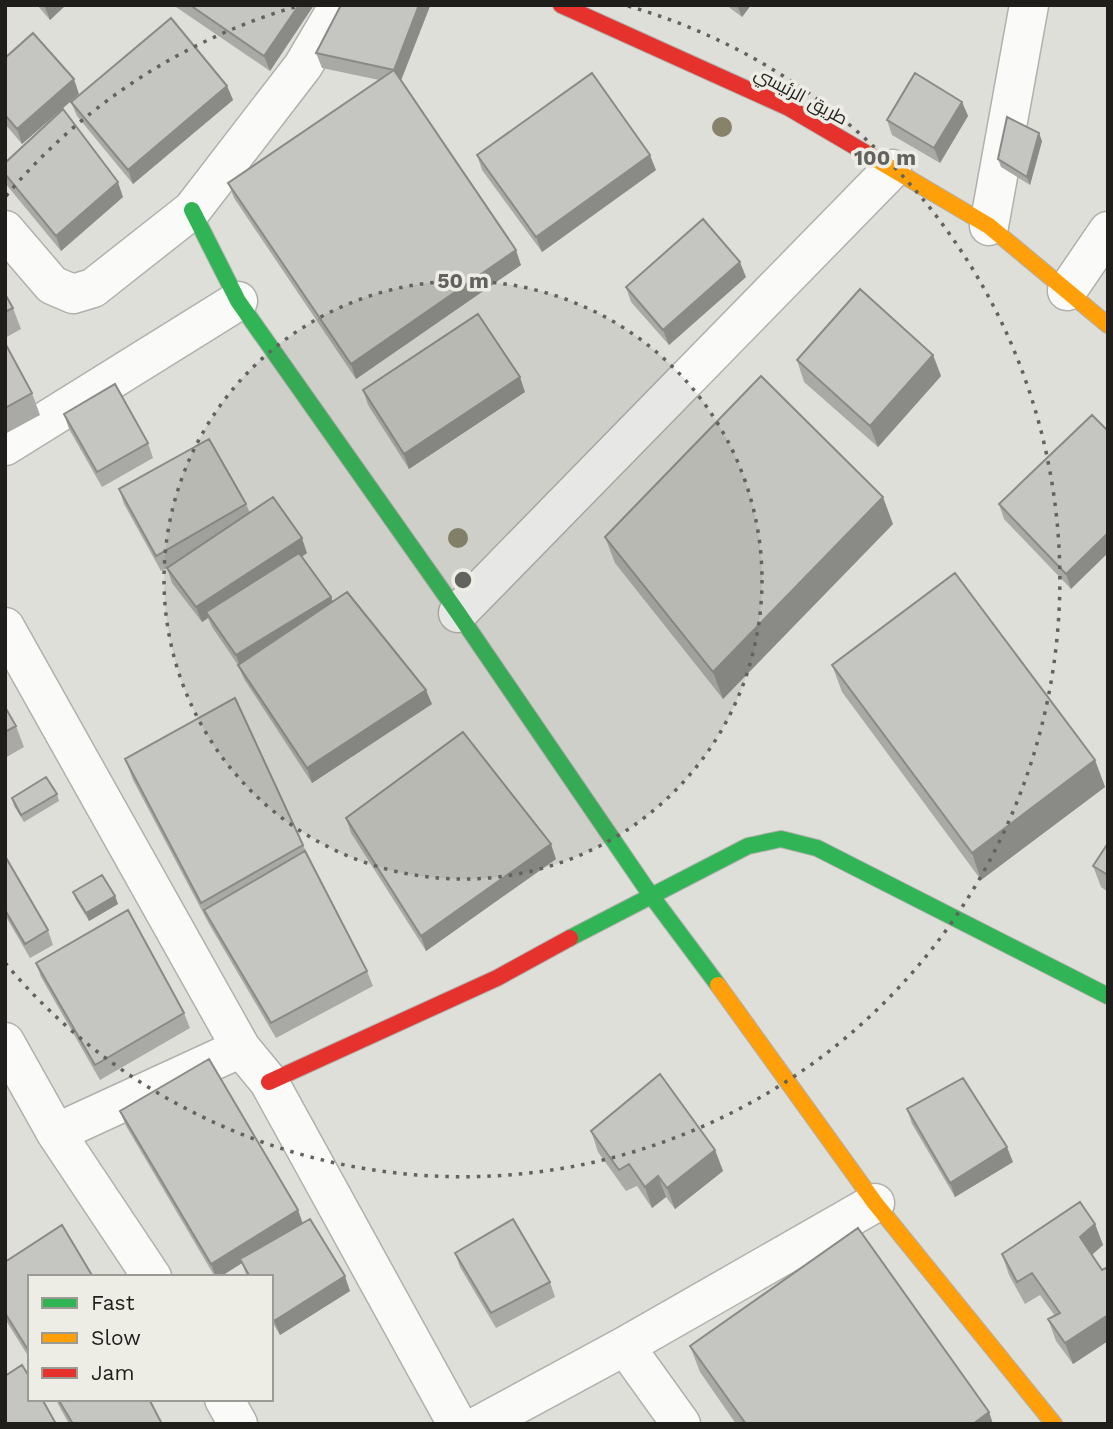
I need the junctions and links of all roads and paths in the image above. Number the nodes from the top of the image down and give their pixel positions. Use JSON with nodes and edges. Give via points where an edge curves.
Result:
{"nodes":[{"id":1,"x":339,"y":5,"type":"edge"},
{"id":2,"x":561,"y":5,"type":"edge"},
{"id":3,"x":1028,"y":5,"type":"edge"},
{"id":4,"x":892,"y":169,"type":"junction"},
{"id":5,"x":192,"y":210,"type":"junction"},
{"id":6,"x":989,"y":226,"type":"junction"},
{"id":7,"x":5,"y":230,"type":"edge"},
{"id":8,"x":1108,"y":231,"type":"edge"},
{"id":9,"x":1067,"y":291,"type":"junction"},
{"id":10,"x":238,"y":301,"type":"junction"},
{"id":11,"x":1108,"y":325,"type":"edge"},
{"id":12,"x":5,"y":446,"type":"edge"},
{"id":13,"x":458,"y":613,"type":"junction"},
{"id":14,"x":5,"y":627,"type":"edge"},
{"id":15,"x":649,"y":894,"type":"junction"},
{"id":16,"x":1108,"y":996,"type":"edge"},
{"id":17,"x":5,"y":1042,"type":"edge"},
{"id":18,"x":241,"y":1048,"type":"junction"},
{"id":19,"x":269,"y":1082,"type":"junction"},
{"id":20,"x":56,"y":1133,"type":"junction"},
{"id":21,"x":875,"y":1203,"type":"junction"},
{"id":22,"x":151,"y":1275,"type":"edge"},
{"id":23,"x":625,"y":1346,"type":"junction"},
{"id":24,"x":225,"y":1401,"type":"edge"},
{"id":25,"x":238,"y":1424,"type":"edge"},
{"id":26,"x":457,"y":1424,"type":"edge"},
{"id":27,"x":481,"y":1424,"type":"edge"},
{"id":28,"x":681,"y":1424,"type":"edge"},
{"id":29,"x":1054,"y":1424,"type":"edge"}],
"edges":[{"from":1,"to":5,"type":"street","via":[[303,66]]},
{"from":2,"to":4,"type":"street","name":"طريق الرئيسي","via":[[789,108]]},
{"from":3,"to":6,"type":"street"},
{"from":4,"to":6,"type":"street","name":"طريق الرئيسي"},
{"from":4,"to":13,"type":"street"},
{"from":5,"to":7,"type":"street","via":[[93,288],[73,294],[52,285]]},
{"from":5,"to":10,"type":"street"},
{"from":6,"to":9,"type":"street","name":"طريق الرئيسي"},
{"from":8,"to":9,"type":"street"},
{"from":9,"to":11,"type":"street","name":"طريق الرئيسي"},
{"from":10,"to":12,"type":"street"},
{"from":10,"to":13,"type":"street"},
{"from":13,"to":15,"type":"street"},
{"from":14,"to":18,"type":"street"},
{"from":15,"to":16,"type":"street","via":[[748,846],[781,839],[817,848]]},
{"from":15,"to":19,"type":"street","via":[[496,978]]},
{"from":15,"to":21,"type":"street","via":[[769,1052]]},
{"from":17,"to":20,"type":"street"},
{"from":18,"to":19,"type":"street"},
{"from":18,"to":20,"type":"street"},
{"from":19,"to":26,"type":"street"},
{"from":20,"to":22,"type":"street"},
{"from":21,"to":23,"type":"street"},
{"from":21,"to":29,"type":"street"},
{"from":23,"to":27,"type":"street"},
{"from":23,"to":28,"type":"street"},
{"from":24,"to":25,"type":"street"}]}
